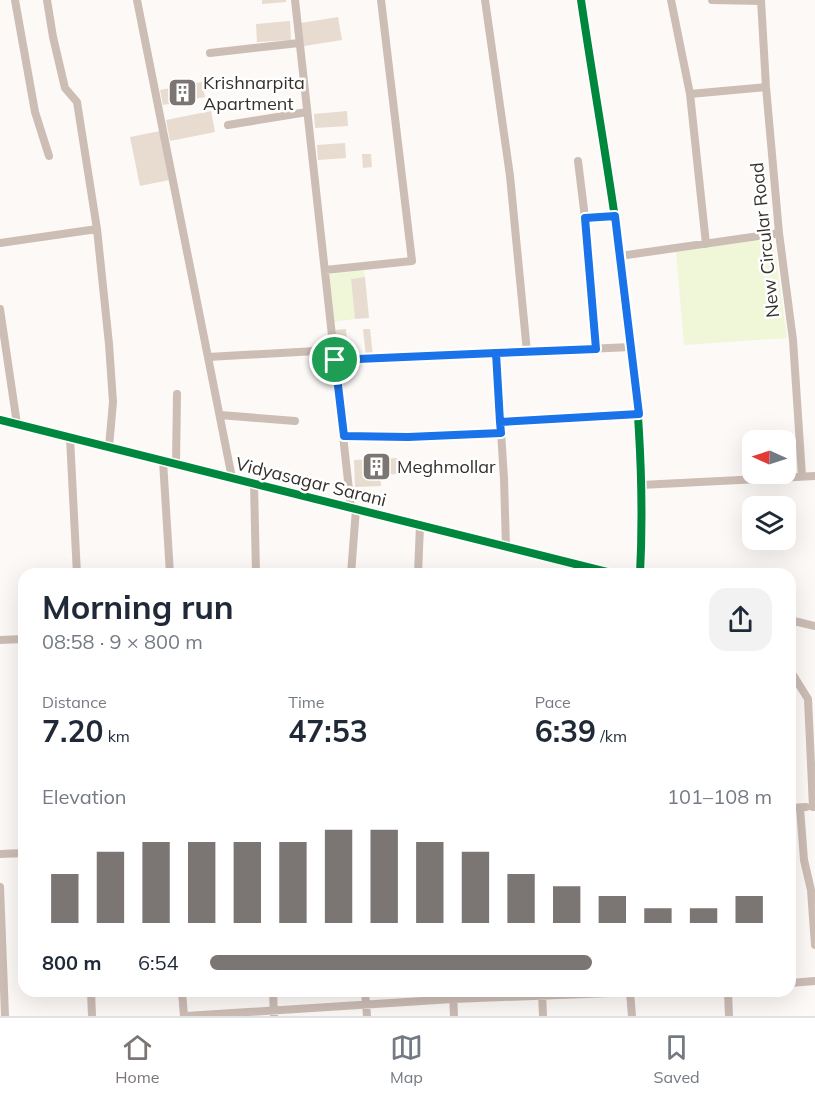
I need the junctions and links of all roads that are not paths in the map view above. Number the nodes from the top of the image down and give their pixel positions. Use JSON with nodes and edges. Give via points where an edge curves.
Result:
{"nodes":[{"id":1,"x":15,"y":0,"type":"edge"},
{"id":2,"x":47,"y":0,"type":"edge"},
{"id":3,"x":137,"y":0,"type":"edge"},
{"id":4,"x":295,"y":0,"type":"edge"},
{"id":5,"x":381,"y":0,"type":"edge"},
{"id":6,"x":485,"y":0,"type":"edge"},
{"id":7,"x":581,"y":0,"type":"edge"},
{"id":8,"x":671,"y":0,"type":"edge"},
{"id":9,"x":712,"y":0,"type":"edge"},
{"id":10,"x":761,"y":1,"type":"edge"},
{"id":11,"x":299,"y":43,"type":"junction"},
{"id":12,"x":210,"y":53,"type":"dead end"},
{"id":13,"x":766,"y":87,"type":"junction"},
{"id":14,"x":690,"y":94,"type":"junction"},
{"id":15,"x":307,"y":112,"type":"junction"},
{"id":16,"x":228,"y":125,"type":"dead end"},
{"id":17,"x":48,"y":156,"type":"dead end"},
{"id":18,"x":578,"y":161,"type":"dead end"},
{"id":19,"x":615,"y":216,"type":"junction"},
{"id":20,"x":585,"y":218,"type":"junction"},
{"id":21,"x":97,"y":229,"type":"junction"},
{"id":22,"x":779,"y":233,"type":"junction"},
{"id":23,"x":0,"y":243,"type":"edge"},
{"id":24,"x":706,"y":244,"type":"junction"},
{"id":25,"x":620,"y":256,"type":"junction"},
{"id":26,"x":325,"y":270,"type":"junction"},
{"id":27,"x":0,"y":311,"type":"edge"},
{"id":28,"x":631,"y":347,"type":"junction"},
{"id":29,"x":596,"y":349,"type":"junction"},
{"id":30,"x":334,"y":350,"type":"junction"},
{"id":31,"x":527,"y":352,"type":"junction"},
{"id":32,"x":496,"y":353,"type":"junction"},
{"id":33,"x":208,"y":357,"type":"junction"},
{"id":34,"x":335,"y":360,"type":"junction"},
{"id":35,"x":177,"y":394,"type":"dead end"},
{"id":36,"x":639,"y":414,"type":"junction"},
{"id":37,"x":220,"y":415,"type":"junction"},
{"id":38,"x":0,"y":420,"type":"edge"},
{"id":39,"x":295,"y":421,"type":"dead end"},
{"id":40,"x":500,"y":422,"type":"junction"},
{"id":41,"x":17,"y":424,"type":"junction"},
{"id":42,"x":501,"y":433,"type":"junction"},
{"id":43,"x":344,"y":436,"type":"junction"},
{"id":44,"x":70,"y":438,"type":"junction"},
{"id":45,"x":109,"y":447,"type":"junction"},
{"id":46,"x":164,"y":461,"type":"junction"},
{"id":47,"x":176,"y":464,"type":"junction"},
{"id":48,"x":802,"y":476,"type":"junction"},
{"id":49,"x":815,"y":476,"type":"edge"},
{"id":50,"x":232,"y":478,"type":"junction"},
{"id":51,"x":254,"y":483,"type":"junction"},
{"id":52,"x":641,"y":485,"type":"junction"},
{"id":53,"x":353,"y":508,"type":"junction"},
{"id":54,"x":420,"y":525,"type":"junction"},
{"id":55,"x":506,"y":547,"type":"junction"},
{"id":56,"x":77,"y":568,"type":"edge"},
{"id":57,"x":170,"y":568,"type":"edge"},
{"id":58,"x":255,"y":568,"type":"edge"},
{"id":59,"x":351,"y":568,"type":"edge"},
{"id":60,"x":418,"y":568,"type":"edge"},
{"id":61,"x":591,"y":568,"type":"edge"},
{"id":62,"x":640,"y":568,"type":"edge"},
{"id":63,"x":796,"y":622,"type":"edge"},
{"id":64,"x":815,"y":626,"type":"edge"},
{"id":65,"x":18,"y":639,"type":"edge"},
{"id":66,"x":0,"y":640,"type":"edge"},
{"id":67,"x":796,"y":680,"type":"edge"},
{"id":68,"x":814,"y":807,"type":"edge"},
{"id":69,"x":796,"y":808,"type":"edge"},
{"id":70,"x":800,"y":808,"type":"junction"},
{"id":71,"x":18,"y":853,"type":"edge"},
{"id":72,"x":0,"y":854,"type":"edge"},
{"id":73,"x":0,"y":887,"type":"edge"},
{"id":74,"x":815,"y":945,"type":"edge"},
{"id":75,"x":815,"y":981,"type":"edge"},
{"id":76,"x":796,"y":983,"type":"edge"},
{"id":77,"x":91,"y":997,"type":"edge"},
{"id":78,"x":183,"y":997,"type":"edge"},
{"id":79,"x":273,"y":997,"type":"edge"},
{"id":80,"x":365,"y":997,"type":"edge"},
{"id":81,"x":436,"y":997,"type":"edge"},
{"id":82,"x":453,"y":997,"type":"edge"},
{"id":83,"x":542,"y":997,"type":"edge"},
{"id":84,"x":630,"y":997,"type":"edge"},
{"id":85,"x":728,"y":997,"type":"edge"},
{"id":86,"x":366,"y":1005,"type":"junction"},
{"id":87,"x":274,"y":1013,"type":"edge"},
{"id":88,"x":5,"y":1016,"type":"edge"},
{"id":89,"x":92,"y":1016,"type":"edge"},
{"id":90,"x":185,"y":1016,"type":"edge"},
{"id":91,"x":367,"y":1016,"type":"edge"},
{"id":92,"x":454,"y":1016,"type":"edge"},
{"id":93,"x":543,"y":1016,"type":"edge"},
{"id":94,"x":632,"y":1016,"type":"edge"},
{"id":95,"x":729,"y":1016,"type":"edge"}],
"edges":[{"from":1,"to":17,"type":"street","via":[[35,112]]},
{"from":2,"to":21,"type":"street","via":[[65,88],[77,102]]},
{"from":3,"to":33,"type":"street"},
{"from":4,"to":11,"type":"street"},
{"from":5,"to":26,"type":"street","via":[[412,261]]},
{"from":6,"to":31,"type":"street","via":[[510,176]]},
{"from":7,"to":19,"type":"street"},
{"from":8,"to":14,"type":"street"},
{"from":9,"to":10,"type":"street"},
{"from":10,"to":13,"type":"street","name":"New Circular Road"},
{"from":11,"to":12,"type":"street"},
{"from":11,"to":15,"type":"street"},
{"from":13,"to":14,"type":"street"},
{"from":13,"to":22,"type":"street","name":"New Circular Road"},
{"from":14,"to":24,"type":"street"},
{"from":15,"to":16,"type":"street"},
{"from":15,"to":26,"type":"street"},
{"from":18,"to":20,"type":"street"},
{"from":19,"to":20,"type":"street"},
{"from":19,"to":25,"type":"street"},
{"from":20,"to":29,"type":"street"},
{"from":21,"to":23,"type":"street"},
{"from":21,"to":45,"type":"street","via":[[113,402]]},
{"from":22,"to":24,"type":"street"},
{"from":22,"to":48,"type":"street","name":"New Circular Road","via":[[793,339]]},
{"from":24,"to":25,"type":"street"},
{"from":25,"to":28,"type":"street"},
{"from":26,"to":30,"type":"street"},
{"from":27,"to":41,"type":"street"},
{"from":28,"to":29,"type":"street"},
{"from":28,"to":36,"type":"street"},
{"from":29,"to":31,"type":"street"},
{"from":30,"to":33,"type":"street"},
{"from":30,"to":34,"type":"street"},
{"from":31,"to":32,"type":"street"},
{"from":32,"to":34,"type":"street"},
{"from":32,"to":40,"type":"street"},
{"from":33,"to":37,"type":"street"},
{"from":34,"to":43,"type":"street"},
{"from":35,"to":47,"type":"street"},
{"from":36,"to":40,"type":"street"},
{"from":36,"to":52,"type":"street"},
{"from":37,"to":39,"type":"street"},
{"from":37,"to":50,"type":"street"},
{"from":38,"to":41,"type":"street","name":"Vidyasagar Sarani"},
{"from":40,"to":42,"type":"street"},
{"from":41,"to":44,"type":"street","name":"Vidyasagar Sarani"},
{"from":42,"to":43,"type":"street"},
{"from":42,"to":55,"type":"street"},
{"from":43,"to":53,"type":"street"},
{"from":44,"to":45,"type":"street","name":"Vidyasagar Sarani"},
{"from":44,"to":56,"type":"street"},
{"from":45,"to":46,"type":"street","name":"Vidyasagar Sarani"},
{"from":46,"to":47,"type":"street","name":"Vidyasagar Sarani"},
{"from":46,"to":57,"type":"street"},
{"from":47,"to":50,"type":"street","name":"Vidyasagar Sarani"},
{"from":48,"to":49,"type":"street"},
{"from":48,"to":52,"type":"street"},
{"from":50,"to":51,"type":"street","name":"Vidyasagar Sarani"},
{"from":51,"to":53,"type":"street","name":"Vidyasagar Sarani"},
{"from":51,"to":58,"type":"street"},
{"from":52,"to":62,"type":"street"},
{"from":53,"to":54,"type":"street","name":"Vidyasagar Sarani"},
{"from":53,"to":59,"type":"street"},
{"from":54,"to":55,"type":"street","name":"Vidyasagar Sarani"},
{"from":54,"to":60,"type":"street"},
{"from":55,"to":61,"type":"street","name":"Vidyasagar Sarani"},
{"from":63,"to":64,"type":"street"},
{"from":65,"to":66,"type":"street"},
{"from":67,"to":68,"type":"street","via":[[808,699]]},
{"from":68,"to":70,"type":"street"},
{"from":69,"to":70,"type":"street"},
{"from":70,"to":74,"type":"street"},
{"from":71,"to":72,"type":"street"},
{"from":73,"to":88,"type":"street"},
{"from":75,"to":76,"type":"street"},
{"from":77,"to":89,"type":"street"},
{"from":78,"to":90,"type":"street"},
{"from":79,"to":87,"type":"street"},
{"from":80,"to":86,"type":"street"},
{"from":81,"to":86,"type":"street"},
{"from":82,"to":92,"type":"street"},
{"from":83,"to":93,"type":"street"},
{"from":84,"to":94,"type":"street"},
{"from":85,"to":95,"type":"street"},
{"from":86,"to":87,"type":"street"},
{"from":86,"to":91,"type":"street"},
{"from":87,"to":90,"type":"street"}]}
